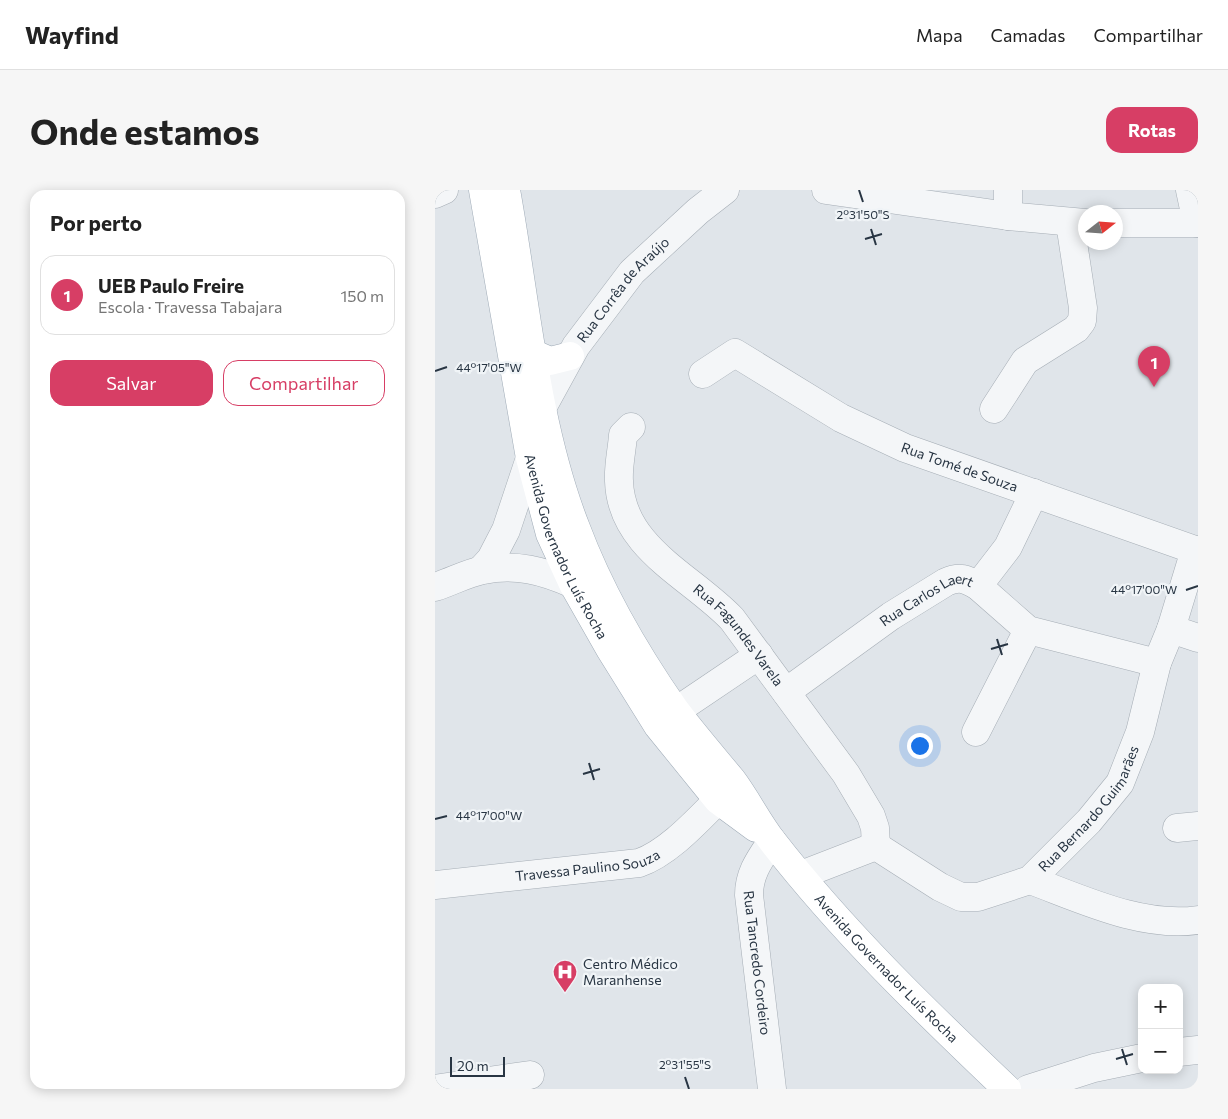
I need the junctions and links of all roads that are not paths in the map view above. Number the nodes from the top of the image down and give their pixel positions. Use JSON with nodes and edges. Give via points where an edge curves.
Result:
{"nodes":[{"id":1,"x":444,"y":190,"type":"edge"},
{"id":2,"x":483,"y":190,"type":"edge"},
{"id":3,"x":506,"y":190,"type":"edge"},
{"id":4,"x":725,"y":190,"type":"edge"},
{"id":5,"x":826,"y":190,"type":"edge"},
{"id":6,"x":1190,"y":190,"type":"edge"},
{"id":7,"x":435,"y":194,"type":"edge"},
{"id":8,"x":1008,"y":203,"type":"edge"},
{"id":9,"x":1078,"y":223,"type":"edge"},
{"id":10,"x":1123,"y":223,"type":"edge"},
{"id":11,"x":1197,"y":223,"type":"edge"},
{"id":12,"x":1080,"y":250,"type":"edge"},
{"id":13,"x":533,"y":354,"type":"junction"},
{"id":14,"x":570,"y":356,"type":"junction"},
{"id":15,"x":703,"y":374,"type":"dead end"},
{"id":16,"x":543,"y":408,"type":"junction"},
{"id":17,"x":995,"y":409,"type":"dead end"},
{"id":18,"x":631,"y":428,"type":"dead end"},
{"id":19,"x":530,"y":458,"type":"junction"},
{"id":20,"x":1034,"y":493,"type":"junction"},
{"id":21,"x":1197,"y":551,"type":"edge"},
{"id":22,"x":481,"y":570,"type":"junction"},
{"id":23,"x":436,"y":583,"type":"edge"},
{"id":24,"x":573,"y":584,"type":"junction"},
{"id":25,"x":977,"y":586,"type":"junction"},
{"id":26,"x":1171,"y":629,"type":"junction"},
{"id":27,"x":1028,"y":630,"type":"junction"},
{"id":28,"x":1198,"y":638,"type":"edge"},
{"id":29,"x":759,"y":656,"type":"junction"},
{"id":30,"x":1157,"y":663,"type":"junction"},
{"id":31,"x":786,"y":692,"type":"junction"},
{"id":32,"x":676,"y":711,"type":"junction"},
{"id":33,"x":976,"y":732,"type":"dead end"},
{"id":34,"x":718,"y":800,"type":"junction"},
{"id":35,"x":772,"y":841,"type":"junction"},
{"id":36,"x":876,"y":846,"type":"junction"},
{"id":37,"x":801,"y":875,"type":"junction"},
{"id":38,"x":1030,"y":880,"type":"junction"},
{"id":39,"x":435,"y":885,"type":"edge"},
{"id":40,"x":1198,"y":920,"type":"edge"},
{"id":41,"x":1198,"y":1050,"type":"edge"},
{"id":42,"x":1183,"y":1052,"type":"edge"},
{"id":43,"x":1138,"y":1059,"type":"edge"},
{"id":44,"x":530,"y":1075,"type":"dead end"},
{"id":45,"x":435,"y":1088,"type":"edge"},
{"id":46,"x":772,"y":1089,"type":"edge"},
{"id":47,"x":1007,"y":1089,"type":"edge"},
{"id":48,"x":1028,"y":1089,"type":"edge"}],
"edges":[{"from":1,"to":7,"type":"street"},
{"from":2,"to":19,"type":"main road","name":"Avenida Governador Luís Rocha"},
{"from":3,"to":13,"type":"main road","name":"Avenida Governador Luís Rocha"},
{"from":4,"to":14,"type":"street","name":"Rua Corrêa de Araújo","via":[[632,272]]},
{"from":5,"to":8,"type":"street"},
{"from":6,"to":11,"type":"street"},
{"from":8,"to":9,"type":"street"},
{"from":10,"to":11,"type":"street"},
{"from":12,"to":17,"type":"street","via":[[1082,321],[1076,329],[1025,361]]},
{"from":13,"to":14,"type":"main road","via":[[550,361]]},
{"from":13,"to":16,"type":"main road","name":"Avenida Governador Luís Rocha"},
{"from":14,"to":16,"type":"street","name":"Rua Corrêa de Araújo"},
{"from":15,"to":20,"type":"street","name":"Rua Tomé de Souza","via":[[735,353],[841,418],[905,448]]},
{"from":16,"to":19,"type":"street","name":"Rua Corrêa de Araújo"},
{"from":16,"to":32,"type":"main road","name":"Avenida Governador Luís Rocha","via":[[562,484],[590,564],[635,648]]},
{"from":18,"to":29,"type":"street","name":"Rua Fagundes Varela","via":[[623,435],[619,481],[623,505],[636,534],[662,561],[715,602]]},
{"from":19,"to":22,"type":"street","name":"Rua Corrêa de Araújo","via":[[506,530],[491,559]]},
{"from":19,"to":24,"type":"main road","name":"Avenida Governador Luís Rocha","via":[[550,534]]},
{"from":20,"to":21,"type":"street","name":"Rua Tomé de Souza"},
{"from":20,"to":25,"type":"street","name":"Rua Carlos Laert","via":[[1008,548]]},
{"from":21,"to":26,"type":"street","name":"Rua Bernardo Guimarães"},
{"from":22,"to":23,"type":"street"},
{"from":22,"to":24,"type":"street","via":[[501,567],[532,569]]},
{"from":24,"to":34,"type":"main road","name":"Avenida Governador Luís Rocha","via":[[658,726]]},
{"from":25,"to":27,"type":"street"},
{"from":25,"to":31,"type":"street","name":"Rua Carlos Laert","via":[[965,578],[946,582],[891,616]]},
{"from":26,"to":28,"type":"street"},
{"from":26,"to":30,"type":"street","name":"Rua Bernardo Guimarães"},
{"from":27,"to":30,"type":"street"},
{"from":27,"to":33,"type":"street"},
{"from":29,"to":31,"type":"street","name":"Rua Fagundes Varela"},
{"from":29,"to":32,"type":"street"},
{"from":30,"to":38,"type":"street","name":"Rua Bernardo Guimarães","via":[[1140,732],[1120,783],[1089,821]]},
{"from":31,"to":36,"type":"street","name":"Rua Fagundes Varela","via":[[846,774],[871,816]]},
{"from":32,"to":35,"type":"main road","name":"Avenida Governador Luís Rocha","via":[[735,783]]},
{"from":34,"to":35,"type":"main road","name":"Avenida Governador Luís Rocha"},
{"from":34,"to":39,"type":"street","name":"Travessa Paulino Souza","via":[[688,830],[639,863]]},
{"from":35,"to":37,"type":"main road","name":"Avenida Governador Luís Rocha"},
{"from":35,"to":46,"type":"street","name":"Rua Tancredo Cordeiro","via":[[749,881]]},
{"from":36,"to":37,"type":"street"},
{"from":36,"to":38,"type":"street","name":"Rua Bernardo Guimarães","via":[[961,897],[978,897]]},
{"from":37,"to":47,"type":"main road","name":"Avenida Governador Luís Rocha","via":[[904,991]]},
{"from":38,"to":40,"type":"street","via":[[1124,914],[1183,922]]},
{"from":41,"to":42,"type":"street"},
{"from":43,"to":48,"type":"street","via":[[1093,1068]]},
{"from":44,"to":45,"type":"street"}]}
